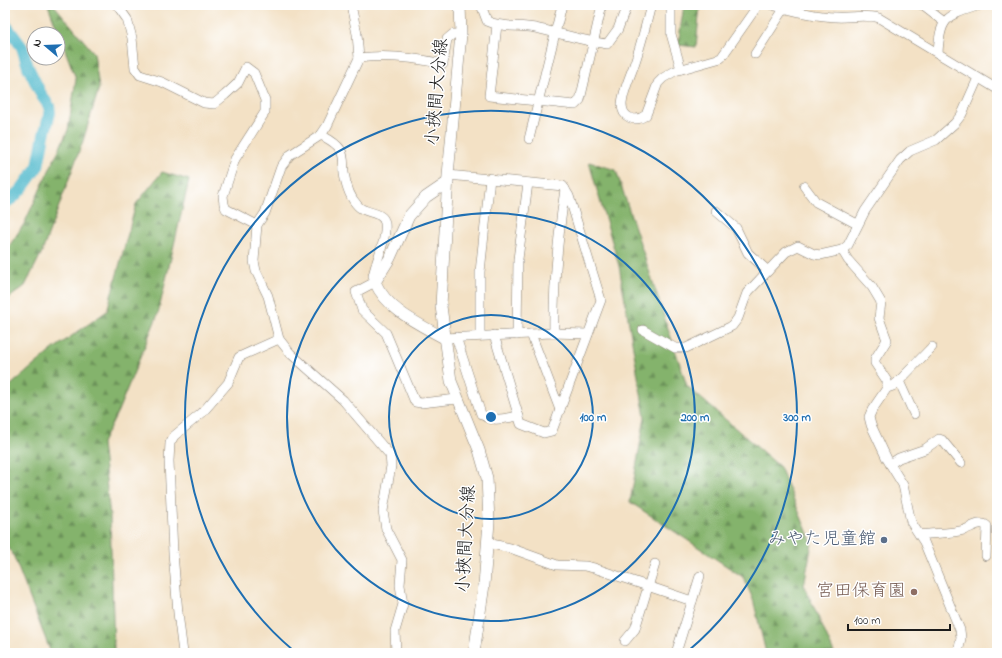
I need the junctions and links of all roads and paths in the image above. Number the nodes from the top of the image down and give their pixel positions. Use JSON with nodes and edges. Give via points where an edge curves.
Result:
{"nodes":[{"id":1,"x":117,"y":5,"type":"edge"},
{"id":2,"x":351,"y":5,"type":"edge"},
{"id":3,"x":460,"y":5,"type":"edge"},
{"id":4,"x":481,"y":5,"type":"edge"},
{"id":5,"x":562,"y":5,"type":"edge"},
{"id":6,"x":602,"y":5,"type":"edge"},
{"id":7,"x":627,"y":5,"type":"edge"},
{"id":8,"x":651,"y":5,"type":"edge"},
{"id":9,"x":671,"y":5,"type":"edge"},
{"id":10,"x":758,"y":5,"type":"edge"},
{"id":11,"x":772,"y":5,"type":"edge"},
{"id":12,"x":801,"y":5,"type":"edge"},
{"id":13,"x":922,"y":5,"type":"edge"},
{"id":14,"x":980,"y":5,"type":"edge"},
{"id":15,"x":784,"y":9,"type":"junction"},
{"id":16,"x":810,"y":15,"type":"junction"},
{"id":17,"x":944,"y":22,"type":"junction"},
{"id":18,"x":497,"y":25,"type":"junction"},
{"id":19,"x":461,"y":34,"type":"junction"},
{"id":20,"x":555,"y":34,"type":"junction"},
{"id":21,"x":594,"y":42,"type":"junction"},
{"id":22,"x":938,"y":53,"type":"junction"},
{"id":23,"x":756,"y":54,"type":"dead end"},
{"id":24,"x":359,"y":58,"type":"junction"},
{"id":25,"x":681,"y":69,"type":"junction"},
{"id":26,"x":978,"y":78,"type":"junction"},
{"id":27,"x":997,"y":89,"type":"edge"},
{"id":28,"x":538,"y":101,"type":"junction"},
{"id":29,"x":321,"y":135,"type":"junction"},
{"id":30,"x":528,"y":139,"type":"dead end"},
{"id":31,"x":448,"y":178,"type":"junction"},
{"id":32,"x":490,"y":178,"type":"junction"},
{"id":33,"x":528,"y":183,"type":"junction"},
{"id":34,"x":804,"y":186,"type":"dead end"},
{"id":35,"x":565,"y":189,"type":"junction"},
{"id":36,"x":716,"y":211,"type":"dead end"},
{"id":37,"x":857,"y":224,"type":"junction"},
{"id":38,"x":257,"y":225,"type":"junction"},
{"id":39,"x":842,"y":250,"type":"junction"},
{"id":40,"x":768,"y":271,"type":"junction"},
{"id":41,"x":376,"y":280,"type":"junction"},
{"id":42,"x":643,"y":330,"type":"dead end"},
{"id":43,"x":554,"y":333,"type":"junction"},
{"id":44,"x":531,"y":334,"type":"junction"},
{"id":45,"x":588,"y":334,"type":"junction"},
{"id":46,"x":480,"y":335,"type":"junction"},
{"id":47,"x":494,"y":335,"type":"junction"},
{"id":48,"x":517,"y":335,"type":"junction"},
{"id":49,"x":456,"y":337,"type":"junction"},
{"id":50,"x":444,"y":338,"type":"junction"},
{"id":51,"x":279,"y":339,"type":"junction"},
{"id":52,"x":932,"y":347,"type":"dead end"},
{"id":53,"x":899,"y":381,"type":"junction"},
{"id":54,"x":887,"y":388,"type":"junction"},
{"id":55,"x":457,"y":398,"type":"junction"},
{"id":56,"x":560,"y":410,"type":"junction"},
{"id":57,"x":914,"y":414,"type":"dead end"},
{"id":58,"x":519,"y":416,"type":"junction"},
{"id":59,"x":961,"y":463,"type":"dead end"},
{"id":60,"x":890,"y":464,"type":"junction"},
{"id":61,"x":920,"y":536,"type":"junction"},
{"id":62,"x":487,"y":543,"type":"junction"},
{"id":63,"x":986,"y":556,"type":"dead end"},
{"id":64,"x":655,"y":564,"type":"dead end"},
{"id":65,"x":700,"y":576,"type":"dead end"},
{"id":66,"x":647,"y":586,"type":"junction"},
{"id":67,"x":692,"y":601,"type":"junction"},
{"id":68,"x":625,"y":641,"type":"dead end"},
{"id":69,"x":183,"y":653,"type":"edge"},
{"id":70,"x":396,"y":653,"type":"edge"},
{"id":71,"x":474,"y":653,"type":"edge"},
{"id":72,"x":676,"y":653,"type":"edge"},
{"id":73,"x":958,"y":653,"type":"edge"}],
"edges":[{"from":1,"to":38,"type":"street","via":[[127,19],[135,68],[140,75],[162,82],[204,103],[214,104],[235,86],[246,67],[254,73],[265,100],[265,112],[235,159],[223,196],[226,209]]},
{"from":2,"to":24,"type":"street"},
{"from":3,"to":19,"type":"main road","name":"小挾間大分線"},
{"from":4,"to":18,"type":"street","via":[[487,21]]},
{"from":5,"to":20,"type":"street"},
{"from":6,"to":21,"type":"street"},
{"from":7,"to":21,"type":"street","via":[[610,42]]},
{"from":8,"to":25,"type":"street","via":[[623,99],[622,107],[626,116],[637,119],[646,115],[660,80]]},
{"from":9,"to":25,"type":"street","via":[[671,34]]},
{"from":10,"to":25,"type":"street","via":[[721,58]]},
{"from":11,"to":15,"type":"street"},
{"from":12,"to":16,"type":"street"},
{"from":13,"to":17,"type":"street"},
{"from":14,"to":17,"type":"street","via":[[956,13]]},
{"from":15,"to":16,"type":"street"},
{"from":15,"to":23,"type":"street"},
{"from":16,"to":22,"type":"street","via":[[879,18]]},
{"from":17,"to":22,"type":"street","via":[[940,32]]},
{"from":18,"to":20,"type":"street","via":[[536,28]]},
{"from":18,"to":28,"type":"street","via":[[489,96]]},
{"from":19,"to":24,"type":"street","via":[[453,34],[448,39],[443,64],[416,58]]},
{"from":19,"to":31,"type":"main road","name":"小挾間大分線"},
{"from":20,"to":21,"type":"street"},
{"from":20,"to":28,"type":"street"},
{"from":21,"to":28,"type":"street","via":[[580,100],[575,105]]},
{"from":22,"to":26,"type":"street"},
{"from":24,"to":29,"type":"street"},
{"from":26,"to":27,"type":"street"},
{"from":26,"to":37,"type":"street","via":[[959,119],[936,140],[904,156]]},
{"from":28,"to":30,"type":"street"},
{"from":29,"to":38,"type":"street","via":[[290,156],[281,167],[265,213]]},
{"from":29,"to":41,"type":"street","via":[[341,150],[352,199],[359,208],[381,216],[384,222],[373,276]]},
{"from":31,"to":32,"type":"street"},
{"from":31,"to":41,"type":"main road","via":[[426,197],[410,216],[390,258]]},
{"from":31,"to":50,"type":"main road","name":"小挾間大分線","via":[[441,306]]},
{"from":32,"to":33,"type":"street"},
{"from":32,"to":46,"type":"street","via":[[480,272]]},
{"from":33,"to":35,"type":"street","via":[[563,186]]},
{"from":33,"to":48,"type":"street","via":[[518,259]]},
{"from":34,"to":37,"type":"street","via":[[816,202]]},
{"from":35,"to":43,"type":"street","via":[[557,238]]},
{"from":35,"to":45,"type":"street","via":[[601,300]]},
{"from":36,"to":40,"type":"street","via":[[736,228],[748,253]]},
{"from":37,"to":39,"type":"street","via":[[852,238]]},
{"from":38,"to":51,"type":"street","via":[[254,261],[268,296]]},
{"from":39,"to":40,"type":"street","via":[[820,255],[798,246],[786,252]]},
{"from":39,"to":54,"type":"street","via":[[881,302],[879,318],[887,340],[875,363],[887,381]]},
{"from":40,"to":42,"type":"street","via":[[747,293],[738,318],[732,326],[686,348],[675,348]]},
{"from":41,"to":50,"type":"main road","via":[[380,293],[392,305]]},
{"from":41,"to":55,"type":"street","via":[[356,292],[362,310],[386,333],[415,402],[441,402]]},
{"from":43,"to":44,"type":"street"},
{"from":43,"to":45,"type":"street"},
{"from":44,"to":48,"type":"street"},
{"from":44,"to":56,"type":"street"},
{"from":45,"to":56,"type":"street"},
{"from":46,"to":47,"type":"street"},
{"from":46,"to":49,"type":"street"},
{"from":47,"to":48,"type":"street"},
{"from":47,"to":58,"type":"street"},
{"from":49,"to":50,"type":"street"},
{"from":49,"to":58,"type":"street","via":[[481,414],[494,420]]},
{"from":50,"to":55,"type":"main road","name":"小挾間大分線","via":[[451,381]]},
{"from":51,"to":69,"type":"street","via":[[239,357],[228,382],[202,413],[174,436],[170,443],[173,553]]},
{"from":51,"to":70,"type":"street","via":[[290,353],[343,400],[390,455],[391,466],[383,511],[386,529],[402,560],[400,585],[403,604],[395,631]]},
{"from":52,"to":53,"type":"street"},
{"from":53,"to":54,"type":"street"},
{"from":53,"to":57,"type":"street"},
{"from":54,"to":60,"type":"street","via":[[869,417]]},
{"from":55,"to":62,"type":"main road","name":"小挾間大分線","via":[[479,450],[487,478]]},
{"from":56,"to":58,"type":"street","via":[[552,431],[544,433],[521,424]]},
{"from":59,"to":60,"type":"street","via":[[939,439],[925,449]]},
{"from":60,"to":61,"type":"street","via":[[903,485],[911,522]]},
{"from":61,"to":63,"type":"street","via":[[964,530],[981,523],[985,524]]},
{"from":61,"to":73,"type":"street","via":[[960,630]]},
{"from":62,"to":66,"type":"street","via":[[510,548],[557,565],[585,566]]},
{"from":62,"to":71,"type":"main road","name":"小挾間大分線"},
{"from":64,"to":66,"type":"street"},
{"from":65,"to":67,"type":"street"},
{"from":66,"to":67,"type":"street"},
{"from":66,"to":68,"type":"street","via":[[635,628]]},
{"from":67,"to":72,"type":"street"}]}
